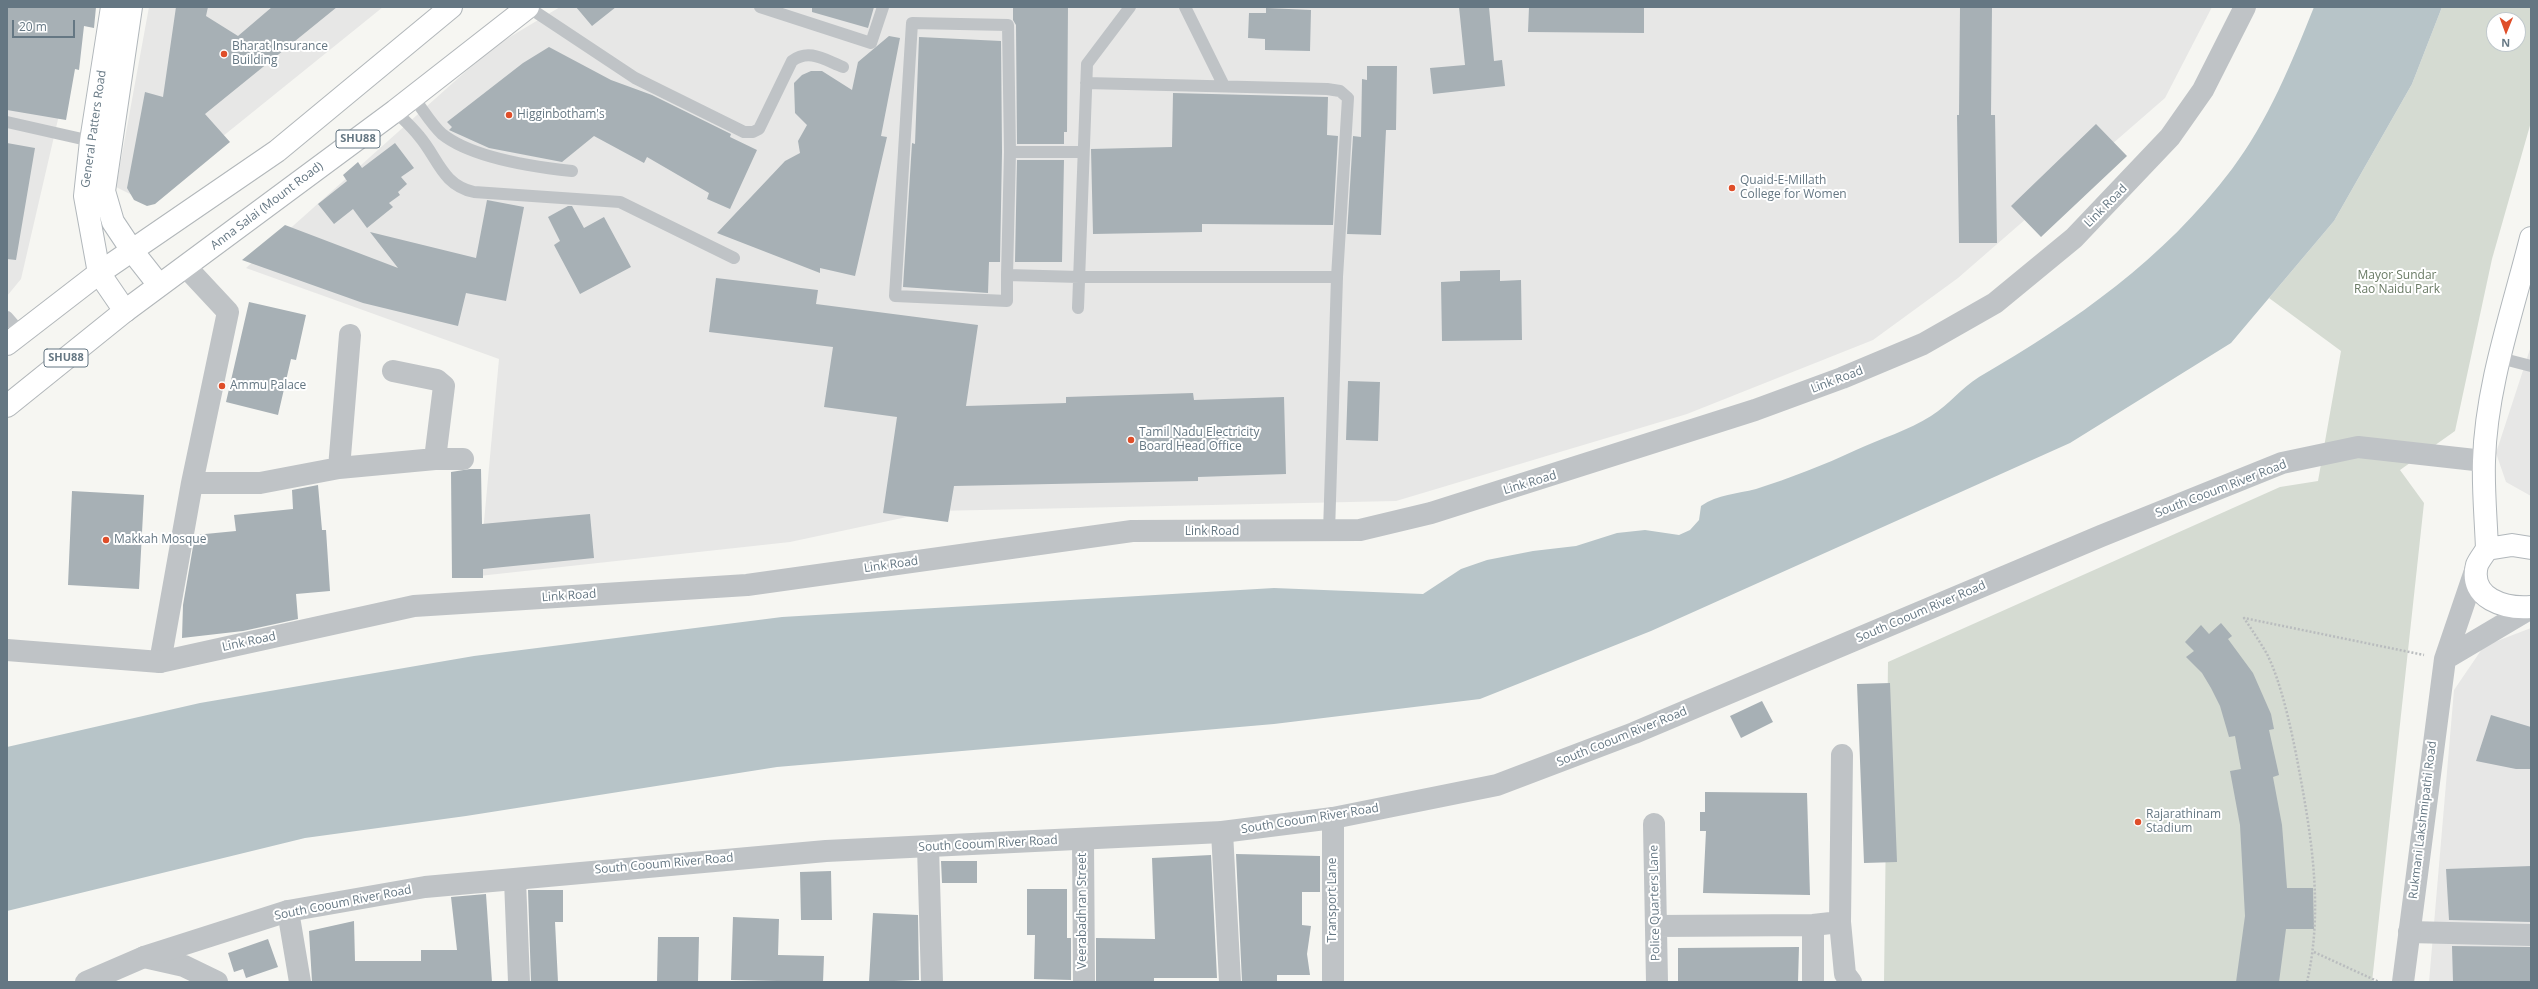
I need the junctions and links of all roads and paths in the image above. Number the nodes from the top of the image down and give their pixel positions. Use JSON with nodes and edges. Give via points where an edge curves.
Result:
{"nodes":[{"id":1,"x":112,"y":7,"type":"edge"},
{"id":2,"x":131,"y":7,"type":"edge"},
{"id":3,"x":451,"y":7,"type":"edge"},
{"id":4,"x":528,"y":7,"type":"edge"},
{"id":5,"x":760,"y":7,"type":"edge"},
{"id":6,"x":883,"y":7,"type":"edge"},
{"id":7,"x":1130,"y":7,"type":"edge"},
{"id":8,"x":1185,"y":7,"type":"edge"},
{"id":9,"x":2245,"y":7,"type":"edge"},
{"id":10,"x":843,"y":67,"type":"dead end"},
{"id":11,"x":1086,"y":83,"type":"junction"},
{"id":12,"x":1224,"y":86,"type":"junction"},
{"id":13,"x":413,"y":97,"type":"junction"},
{"id":14,"x":395,"y":111,"type":"junction"},
{"id":15,"x":7,"y":122,"type":"edge"},
{"id":16,"x":91,"y":141,"type":"junction"},
{"id":17,"x":1010,"y":152,"type":"junction"},
{"id":18,"x":1083,"y":152,"type":"junction"},
{"id":19,"x":572,"y":171,"type":"dead end"},
{"id":20,"x":2531,"y":238,"type":"edge"},
{"id":21,"x":133,"y":252,"type":"junction"},
{"id":22,"x":734,"y":258,"type":"dead end"},
{"id":23,"x":186,"y":267,"type":"junction"},
{"id":24,"x":2527,"y":268,"type":"edge"},
{"id":25,"x":99,"y":273,"type":"junction"},
{"id":26,"x":1007,"y":275,"type":"junction"},
{"id":27,"x":1079,"y":277,"type":"junction"},
{"id":28,"x":1337,"y":277,"type":"junction"},
{"id":29,"x":159,"y":285,"type":"junction"},
{"id":30,"x":1078,"y":308,"type":"dead end"},
{"id":31,"x":126,"y":311,"type":"junction"},
{"id":32,"x":7,"y":317,"type":"edge"},
{"id":33,"x":350,"y":335,"type":"dead end"},
{"id":34,"x":14,"y":339,"type":"edge"},
{"id":35,"x":2500,"y":358,"type":"junction"},
{"id":36,"x":2531,"y":366,"type":"edge"},
{"id":37,"x":393,"y":371,"type":"dead end"},
{"id":38,"x":7,"y":406,"type":"edge"},
{"id":39,"x":435,"y":459,"type":"junction"},
{"id":40,"x":464,"y":459,"type":"dead end"},
{"id":41,"x":2484,"y":461,"type":"junction"},
{"id":42,"x":339,"y":468,"type":"junction"},
{"id":43,"x":192,"y":483,"type":"junction"},
{"id":44,"x":1329,"y":532,"type":"junction"},
{"id":45,"x":2531,"y":548,"type":"edge"},
{"id":46,"x":2482,"y":557,"type":"junction"},
{"id":47,"x":2531,"y":608,"type":"edge"},
{"id":48,"x":7,"y":650,"type":"edge"},
{"id":49,"x":2445,"y":659,"type":"junction"},
{"id":50,"x":160,"y":662,"type":"junction"},
{"id":51,"x":1842,"y":755,"type":"dead end"},
{"id":52,"x":1333,"y":818,"type":"junction"},
{"id":53,"x":1654,"y":824,"type":"dead end"},
{"id":54,"x":1222,"y":832,"type":"junction"},
{"id":55,"x":1083,"y":840,"type":"junction"},
{"id":56,"x":928,"y":847,"type":"junction"},
{"id":57,"x":515,"y":880,"type":"junction"},
{"id":58,"x":288,"y":911,"type":"junction"},
{"id":59,"x":1840,"y":922,"type":"junction"},
{"id":60,"x":1813,"y":925,"type":"junction"},
{"id":61,"x":1656,"y":926,"type":"junction"},
{"id":62,"x":2409,"y":932,"type":"junction"},
{"id":63,"x":2531,"y":935,"type":"edge"},
{"id":64,"x":2314,"y":952,"type":"junction"},
{"id":65,"x":144,"y":957,"type":"junction"},
{"id":66,"x":86,"y":982,"type":"edge"},
{"id":67,"x":217,"y":982,"type":"edge"},
{"id":68,"x":300,"y":982,"type":"edge"},
{"id":69,"x":519,"y":982,"type":"edge"},
{"id":70,"x":932,"y":982,"type":"edge"},
{"id":71,"x":1084,"y":982,"type":"edge"},
{"id":72,"x":1230,"y":982,"type":"edge"},
{"id":73,"x":1333,"y":982,"type":"edge"},
{"id":74,"x":1657,"y":982,"type":"edge"},
{"id":75,"x":1813,"y":982,"type":"edge"},
{"id":76,"x":1851,"y":982,"type":"edge"},
{"id":77,"x":2307,"y":982,"type":"edge"},
{"id":78,"x":2379,"y":982,"type":"edge"},
{"id":79,"x":2403,"y":982,"type":"edge"}],
"edges":[{"from":1,"to":16,"type":"main road","name":"General Patters Road"},
{"from":2,"to":21,"type":"main road","name":"General Patters Road","via":[[104,191],[113,222]]},
{"from":3,"to":21,"type":"main road","via":[[278,151]]},
{"from":4,"to":10,"type":"lane","via":[[635,78],[744,132],[760,129],[792,61],[798,56],[809,54]]},
{"from":4,"to":13,"type":"main road","name":"Anna Salai (Mount Road)","number":"SHU88"},
{"from":5,"to":6,"type":"lane","via":[[871,44]]},
{"from":7,"to":11,"type":"lane","via":[[1087,64]]},
{"from":8,"to":12,"type":"lane"},
{"from":9,"to":44,"type":"street","name":"Link Road","via":[[2188,115],[2152,159],[2053,257],[1995,303],[1958,326],[1886,361],[1748,412],[1430,513],[1360,530]]},
{"from":11,"to":12,"type":"lane"},
{"from":11,"to":18,"type":"lane"},
{"from":12,"to":28,"type":"lane","via":[[1327,88],[1340,91],[1348,98]]},
{"from":13,"to":14,"type":"main road","name":"Anna Salai (Mount Road)","number":"SHU88"},
{"from":13,"to":19,"type":"lane","via":[[442,133],[462,144],[493,157],[537,167]]},
{"from":14,"to":22,"type":"lane","via":[[420,136],[447,178],[460,189],[620,202]]},
{"from":14,"to":23,"type":"main road","name":"Anna Salai (Mount Road)","number":"SHU88"},
{"from":15,"to":16,"type":"lane"},
{"from":16,"to":25,"type":"main road","name":"General Patters Road","via":[[85,196]]},
{"from":17,"to":18,"type":"lane"},
{"from":17,"to":26,"type":"lane"},
{"from":17,"to":26,"type":"lane","via":[[1008,25],[912,23],[895,296],[1007,301]]},
{"from":18,"to":27,"type":"lane"},
{"from":20,"to":24,"type":"main road","name":"Rukmani Lakshmipathi Road"},
{"from":21,"to":25,"type":"main road"},
{"from":21,"to":29,"type":"main road","name":"General Patters Road"},
{"from":23,"to":29,"type":"main road","name":"Anna Salai (Mount Road)","number":"SHU88"},
{"from":23,"to":43,"type":"street","via":[[228,312]]},
{"from":24,"to":35,"type":"main road","name":"Rukmani Lakshmipathi Road"},
{"from":25,"to":31,"type":"main road"},
{"from":25,"to":34,"type":"main road"},
{"from":26,"to":27,"type":"lane"},
{"from":27,"to":28,"type":"lane"},
{"from":27,"to":30,"type":"lane"},
{"from":28,"to":44,"type":"lane"},
{"from":29,"to":31,"type":"main road","name":"Anna Salai (Mount Road)","number":"SHU88"},
{"from":31,"to":38,"type":"main road","name":"Anna Salai (Mount Road)","number":"SHU88"},
{"from":32,"to":34,"type":"lane"},
{"from":33,"to":42,"type":"street"},
{"from":35,"to":36,"type":"lane"},
{"from":35,"to":41,"type":"main road","name":"Rukmani Lakshmipathi Road"},
{"from":37,"to":39,"type":"street","via":[[437,380],[444,386]]},
{"from":39,"to":40,"type":"street"},
{"from":39,"to":42,"type":"street"},
{"from":41,"to":46,"type":"main road","name":"Rukmani Lakshmipathi Road"},
{"from":41,"to":52,"type":"street","name":"South Cooum River Road","via":[[2358,447],[2282,463],[2101,536],[1634,733],[1497,785]]},
{"from":42,"to":43,"type":"street","via":[[260,483]]},
{"from":43,"to":50,"type":"street"},
{"from":44,"to":50,"type":"street","name":"Link Road","via":[[1132,531],[747,585],[414,606]]},
{"from":45,"to":46,"type":"main road","via":[[2512,545]]},
{"from":46,"to":47,"type":"main road","via":[[2477,582],[2482,592],[2504,607]]},
{"from":46,"to":49,"type":"street","name":"Rukmani Lakshmipathi Road"},
{"from":47,"to":49,"type":"street"},
{"from":48,"to":50,"type":"street","name":"Link Road"},
{"from":49,"to":62,"type":"street","name":"Rukmani Lakshmipathi Road"},
{"from":49,"to":64,"type":"path","via":[[2244,618],[2268,655],[2290,721],[2311,834],[2316,908]]},
{"from":51,"to":59,"type":"street"},
{"from":52,"to":54,"type":"street","name":"South Cooum River Road"},
{"from":52,"to":73,"type":"street","name":"Transport Lane"},
{"from":53,"to":61,"type":"street","name":"Police Quarters Lane"},
{"from":54,"to":55,"type":"street","name":"South Cooum River Road"},
{"from":54,"to":72,"type":"street"},
{"from":55,"to":56,"type":"street","name":"South Cooum River Road"},
{"from":55,"to":71,"type":"street","name":"Veerabadhran Street"},
{"from":56,"to":57,"type":"street","name":"South Cooum River Road","via":[[818,852],[581,871]]},
{"from":56,"to":70,"type":"street"},
{"from":57,"to":58,"type":"street","name":"South Cooum River Road","via":[[425,886]]},
{"from":57,"to":69,"type":"street"},
{"from":58,"to":65,"type":"street","name":"South Cooum River Road"},
{"from":58,"to":68,"type":"street"},
{"from":59,"to":60,"type":"street"},
{"from":59,"to":76,"type":"street","via":[[1845,974]]},
{"from":60,"to":61,"type":"street"},
{"from":60,"to":75,"type":"street"},
{"from":61,"to":74,"type":"street","name":"Police Quarters Lane"},
{"from":62,"to":63,"type":"street"},
{"from":62,"to":79,"type":"street","name":"Rukmani Lakshmipathi Road"},
{"from":64,"to":77,"type":"path"},
{"from":64,"to":78,"type":"path"},
{"from":65,"to":66,"type":"street","name":"South Cooum River Road"},
{"from":65,"to":67,"type":"street","via":[[184,966]]}]}
